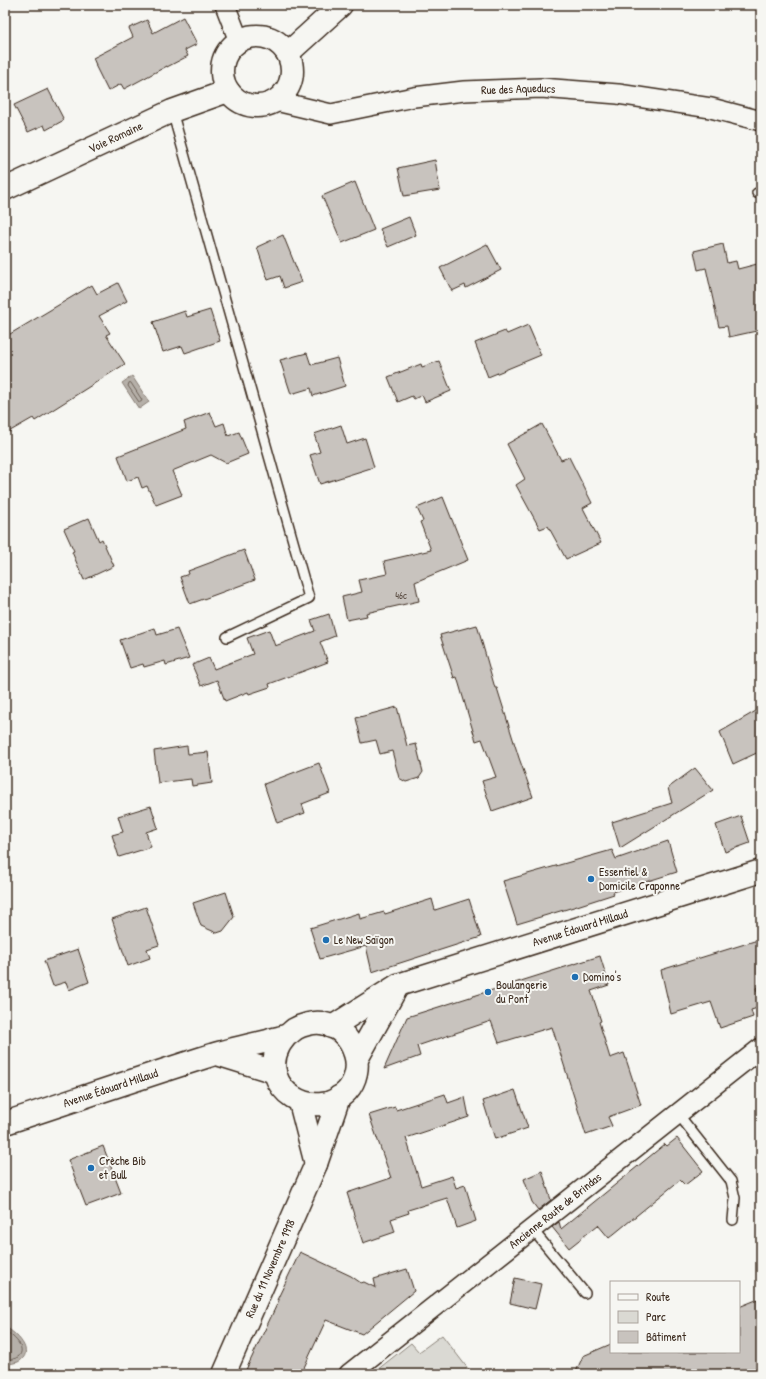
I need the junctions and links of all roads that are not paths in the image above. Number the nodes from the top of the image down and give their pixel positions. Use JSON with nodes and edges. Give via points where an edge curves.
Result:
{"nodes":[{"id":1,"x":225,"y":5,"type":"edge"},
{"id":2,"x":342,"y":5,"type":"edge"},
{"id":3,"x":239,"y":41,"type":"junction"},
{"id":4,"x":288,"y":53,"type":"junction"},
{"id":5,"x":228,"y":91,"type":"junction"},
{"id":6,"x":276,"y":101,"type":"junction"},
{"id":7,"x":172,"y":111,"type":"junction"},
{"id":8,"x":761,"y":121,"type":"edge"},
{"id":9,"x":5,"y":189,"type":"edge"},
{"id":10,"x":227,"y":638,"type":"dead end"},
{"id":11,"x":761,"y":871,"type":"edge"},
{"id":12,"x":398,"y":985,"type":"junction"},
{"id":13,"x":332,"y":1027,"type":"junction"},
{"id":14,"x":286,"y":1036,"type":"junction"},
{"id":15,"x":761,"y":1048,"type":"edge"},
{"id":16,"x":217,"y":1054,"type":"junction"},
{"id":17,"x":356,"y":1059,"type":"junction"},
{"id":18,"x":275,"y":1072,"type":"junction"},
{"id":19,"x":339,"y":1097,"type":"junction"},
{"id":20,"x":300,"y":1102,"type":"junction"},
{"id":21,"x":678,"y":1114,"type":"junction"},
{"id":22,"x":5,"y":1123,"type":"edge"},
{"id":23,"x":316,"y":1164,"type":"junction"},
{"id":24,"x":733,"y":1220,"type":"dead end"},
{"id":25,"x":532,"y":1229,"type":"junction"},
{"id":26,"x":585,"y":1293,"type":"dead end"},
{"id":27,"x":224,"y":1374,"type":"edge"},
{"id":28,"x":349,"y":1374,"type":"edge"}],
"edges":[{"from":1,"to":3,"type":"street"},
{"from":2,"to":4,"type":"main road"},
{"from":3,"to":4,"type":"main road","via":[[249,36],[271,38],[281,44]]},
{"from":3,"to":5,"type":"main road","via":[[230,48],[224,58],[223,80]]},
{"from":4,"to":6,"type":"main road","via":[[292,62],[292,79],[283,95]]},
{"from":5,"to":6,"type":"main road","via":[[245,104],[256,106]]},
{"from":5,"to":7,"type":"main road","name":"Voie Romaine"},
{"from":6,"to":8,"type":"street","name":"Rue des Aqueducs","via":[[331,114],[464,90],[540,88],[618,94],[711,108]]},
{"from":7,"to":9,"type":"main road","name":"Voie Romaine"},
{"from":7,"to":10,"type":"lane","via":[[309,598]]},
{"from":11,"to":12,"type":"main road","name":"Avenue Édouard Millaud"},
{"from":12,"to":13,"type":"main road","name":"Avenue Édouard Millaud"},
{"from":12,"to":17,"type":"main road"},
{"from":13,"to":14,"type":"main road","via":[[320,1023],[308,1024],[296,1028]]},
{"from":13,"to":17,"type":"main road","via":[[344,1034],[352,1046]]},
{"from":14,"to":16,"type":"main road","name":"Avenue Édouard Millaud"},
{"from":14,"to":18,"type":"main road","via":[[275,1059]]},
{"from":15,"to":21,"type":"street","name":"Ancienne Route de Brindas"},
{"from":16,"to":18,"type":"main road"},
{"from":16,"to":22,"type":"main road","name":"Avenue Édouard Millaud"},
{"from":17,"to":19,"type":"main road","via":[[353,1080],[348,1090]]},
{"from":18,"to":20,"type":"main road","via":[[289,1095]]},
{"from":19,"to":20,"type":"main road","via":[[327,1104]]},
{"from":19,"to":23,"type":"main road","name":"Rue du 11 Novembre 1918"},
{"from":20,"to":23,"type":"main road"},
{"from":21,"to":24,"type":"lane","via":[[731,1181],[735,1198]]},
{"from":21,"to":25,"type":"street","name":"Ancienne Route de Brindas"},
{"from":23,"to":27,"type":"main road","name":"Rue du 11 Novembre 1918"},
{"from":25,"to":26,"type":"lane"},
{"from":25,"to":28,"type":"street","name":"Ancienne Route de Brindas"}]}
